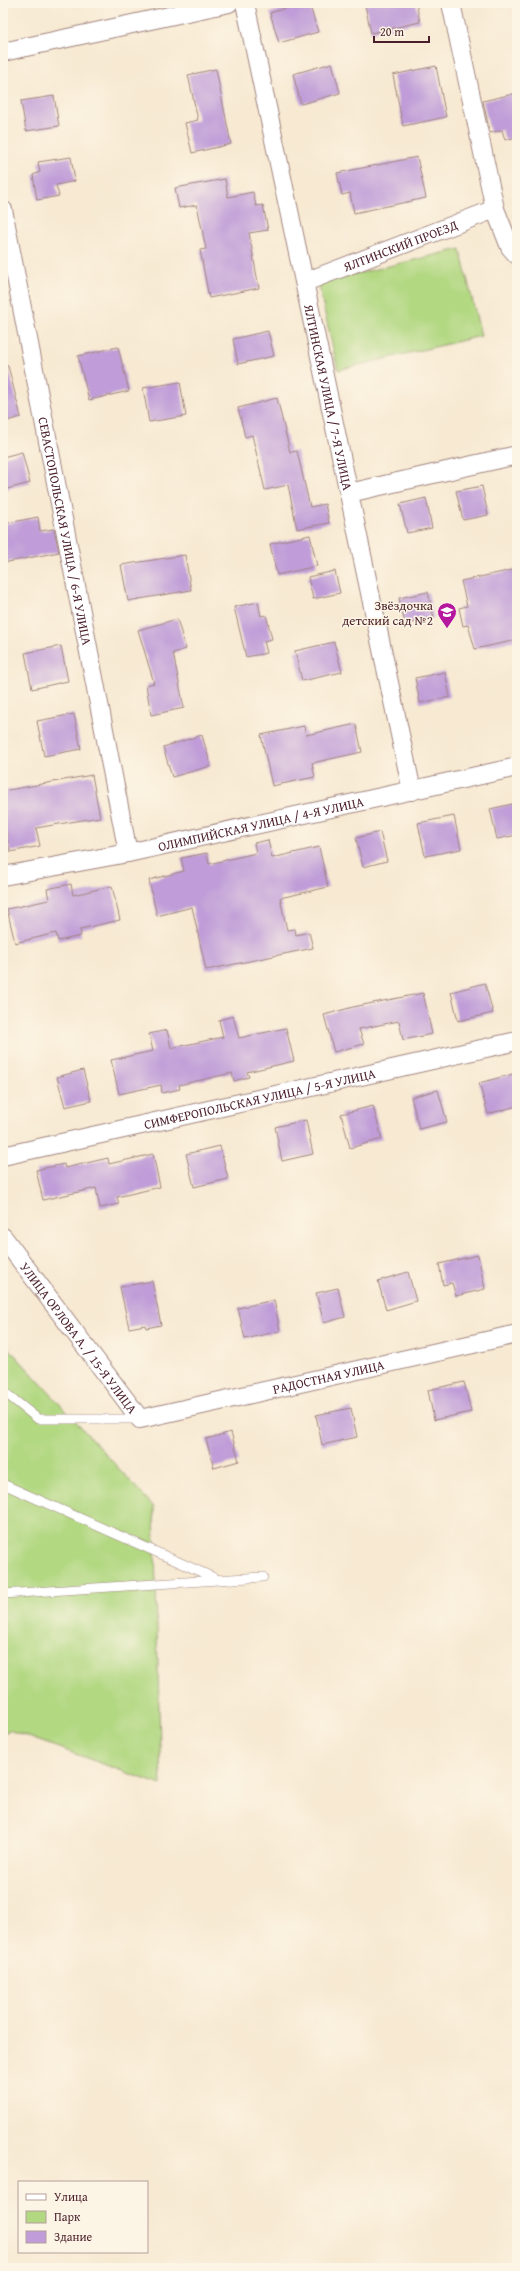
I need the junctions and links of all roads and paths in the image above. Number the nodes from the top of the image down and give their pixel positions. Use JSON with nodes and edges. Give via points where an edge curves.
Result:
{"nodes":[{"id":1,"x":229,"y":3,"type":"edge"},
{"id":2,"x":245,"y":3,"type":"edge"},
{"id":3,"x":450,"y":3,"type":"edge"},
{"id":4,"x":3,"y":52,"type":"edge"},
{"id":5,"x":495,"y":209,"type":"junction"},
{"id":6,"x":3,"y":210,"type":"edge"},
{"id":7,"x":517,"y":255,"type":"edge"},
{"id":8,"x":305,"y":282,"type":"junction"},
{"id":9,"x":517,"y":455,"type":"edge"},
{"id":10,"x":349,"y":493,"type":"junction"},
{"id":11,"x":517,"y":767,"type":"edge"},
{"id":12,"x":412,"y":791,"type":"junction"},
{"id":13,"x":128,"y":853,"type":"junction"},
{"id":14,"x":3,"y":876,"type":"edge"},
{"id":15,"x":517,"y":1040,"type":"edge"},
{"id":16,"x":3,"y":1156,"type":"edge"},
{"id":17,"x":3,"y":1237,"type":"edge"},
{"id":18,"x":517,"y":1334,"type":"edge"},
{"id":19,"x":3,"y":1391,"type":"edge"},
{"id":20,"x":140,"y":1419,"type":"junction"},
{"id":21,"x":3,"y":1484,"type":"edge"},
{"id":22,"x":263,"y":1577,"type":"dead end"},
{"id":23,"x":218,"y":1580,"type":"junction"},
{"id":24,"x":3,"y":1594,"type":"edge"}],
"edges":[{"from":1,"to":4,"type":"street"},
{"from":2,"to":8,"type":"street","name":"ЯЛТИНСКАЯ УЛИЦА / 7-Я УЛИЦА"},
{"from":3,"to":5,"type":"street"},
{"from":5,"to":7,"type":"street","via":[[510,247]]},
{"from":5,"to":8,"type":"street","name":"ЯЛТИНСКИЙ ПРОЕЗД"},
{"from":6,"to":13,"type":"street","name":"СЕВАСТОПОЛЬСКАЯ УЛИЦА / 6-Я УЛИЦА"},
{"from":8,"to":10,"type":"street","name":"ЯЛТИНСКАЯ УЛИЦА / 7-Я УЛИЦА"},
{"from":9,"to":10,"type":"street"},
{"from":10,"to":12,"type":"street","name":"ЯЛТИНСКАЯ УЛИЦА / 7-Я УЛИЦА"},
{"from":11,"to":12,"type":"street","name":"ОЛИМПИЙСКАЯ УЛИЦА / 4-Я УЛИЦА"},
{"from":12,"to":13,"type":"street","name":"ОЛИМПИЙСКАЯ УЛИЦА / 4-Я УЛИЦА"},
{"from":13,"to":14,"type":"street","name":"ОЛИМПИЙСКАЯ УЛИЦА / 4-Я УЛИЦА"},
{"from":15,"to":16,"type":"street","name":"СИМФЕРОПОЛЬСКАЯ УЛИЦА / 5-Я УЛИЦА"},
{"from":17,"to":20,"type":"street","name":"УЛИЦА ОРЛОВА А. / 15-Я УЛИЦА"},
{"from":18,"to":20,"type":"street","name":"РАДОСТНАЯ УЛИЦА"},
{"from":19,"to":20,"type":"lane","via":[[38,1419]]},
{"from":21,"to":23,"type":"lane"},
{"from":22,"to":23,"type":"lane"},
{"from":23,"to":24,"type":"lane"}]}
